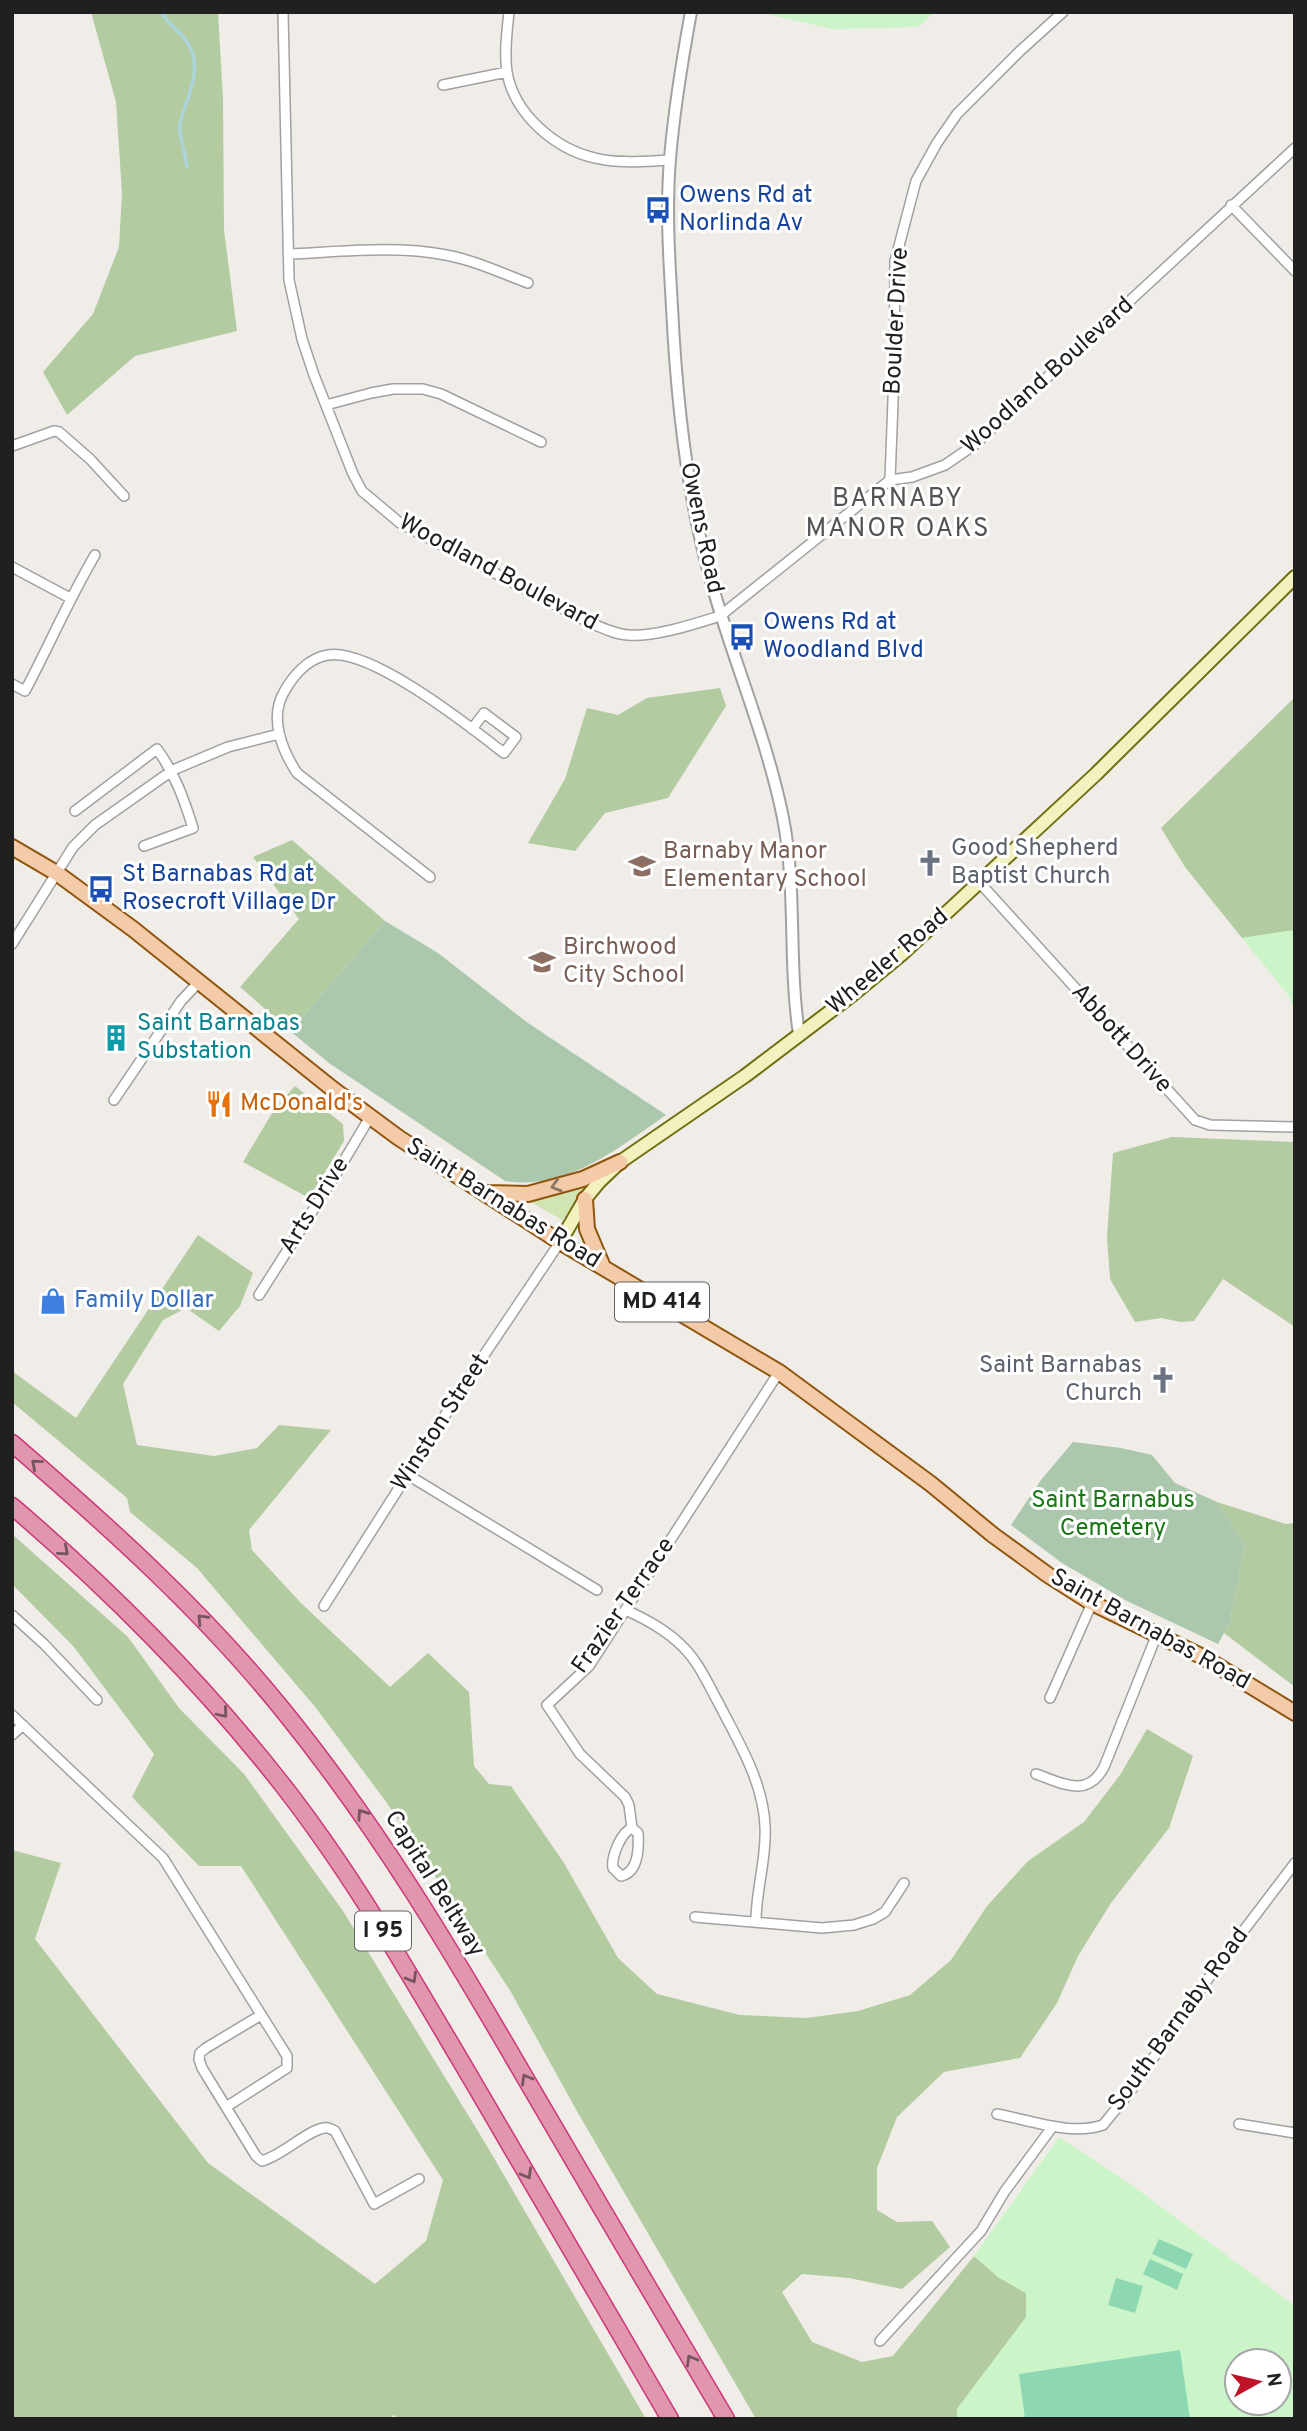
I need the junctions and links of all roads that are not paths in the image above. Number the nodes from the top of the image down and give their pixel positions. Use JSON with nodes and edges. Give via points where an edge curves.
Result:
{"nodes":[{"id":1,"x":283,"y":12,"type":"edge"},
{"id":2,"x":509,"y":12,"type":"edge"},
{"id":3,"x":691,"y":12,"type":"edge"},
{"id":4,"x":1063,"y":12,"type":"edge"},
{"id":5,"x":507,"y":72,"type":"junction"},
{"id":6,"x":443,"y":85,"type":"dead end"},
{"id":7,"x":1295,"y":148,"type":"edge"},
{"id":8,"x":670,"y":160,"type":"junction"},
{"id":9,"x":1231,"y":205,"type":"junction"},
{"id":10,"x":288,"y":254,"type":"junction"},
{"id":11,"x":1295,"y":271,"type":"edge"},
{"id":12,"x":528,"y":283,"type":"dead end"},
{"id":13,"x":326,"y":405,"type":"junction"},
{"id":14,"x":541,"y":442,"type":"dead end"},
{"id":15,"x":12,"y":446,"type":"edge"},
{"id":16,"x":890,"y":480,"type":"junction"},
{"id":17,"x":124,"y":496,"type":"dead end"},
{"id":18,"x":95,"y":555,"type":"dead end"},
{"id":19,"x":12,"y":567,"type":"edge"},
{"id":20,"x":1295,"y":578,"type":"edge"},
{"id":21,"x":70,"y":598,"type":"junction"},
{"id":22,"x":720,"y":616,"type":"junction"},
{"id":23,"x":12,"y":684,"type":"edge"},
{"id":24,"x":472,"y":729,"type":"junction"},
{"id":25,"x":279,"y":734,"type":"junction"},
{"id":26,"x":173,"y":771,"type":"junction"},
{"id":27,"x":75,"y":811,"type":"dead end"},
{"id":28,"x":12,"y":846,"type":"edge"},
{"id":29,"x":144,"y":846,"type":"dead end"},
{"id":30,"x":58,"y":874,"type":"junction"},
{"id":31,"x":430,"y":877,"type":"dead end"},
{"id":32,"x":980,"y":883,"type":"junction"},
{"id":33,"x":12,"y":944,"type":"edge"},
{"id":34,"x":200,"y":982,"type":"junction"},
{"id":35,"x":799,"y":1034,"type":"junction"},
{"id":36,"x":114,"y":1100,"type":"dead end"},
{"id":37,"x":370,"y":1117,"type":"junction"},
{"id":38,"x":1295,"y":1128,"type":"edge"},
{"id":39,"x":620,"y":1162,"type":"junction"},
{"id":40,"x":484,"y":1193,"type":"junction"},
{"id":41,"x":585,"y":1199,"type":"junction"},
{"id":42,"x":560,"y":1242,"type":"junction"},
{"id":43,"x":604,"y":1268,"type":"junction"},
{"id":44,"x":259,"y":1295,"type":"dead end"},
{"id":45,"x":779,"y":1372,"type":"junction"},
{"id":46,"x":12,"y":1443,"type":"edge"},
{"id":47,"x":408,"y":1475,"type":"junction"},
{"id":48,"x":12,"y":1506,"type":"edge"},
{"id":49,"x":597,"y":1590,"type":"dead end"},
{"id":50,"x":1092,"y":1603,"type":"junction"},
{"id":51,"x":324,"y":1606,"type":"dead end"},
{"id":52,"x":626,"y":1610,"type":"junction"},
{"id":53,"x":12,"y":1615,"type":"edge"},
{"id":54,"x":1157,"y":1634,"type":"junction"},
{"id":55,"x":1049,"y":1698,"type":"dead end"},
{"id":56,"x":97,"y":1700,"type":"dead end"},
{"id":57,"x":1295,"y":1713,"type":"edge"},
{"id":58,"x":12,"y":1715,"type":"edge"},
{"id":59,"x":23,"y":1725,"type":"junction"},
{"id":60,"x":12,"y":1735,"type":"edge"},
{"id":61,"x":1036,"y":1774,"type":"dead end"},
{"id":62,"x":632,"y":1828,"type":"junction"},
{"id":63,"x":1295,"y":1863,"type":"edge"},
{"id":64,"x":904,"y":1883,"type":"dead end"},
{"id":65,"x":695,"y":1917,"type":"dead end"},
{"id":66,"x":757,"y":1922,"type":"junction"},
{"id":67,"x":261,"y":2015,"type":"junction"},
{"id":68,"x":226,"y":2107,"type":"junction"},
{"id":69,"x":997,"y":2114,"type":"dead end"},
{"id":70,"x":1239,"y":2124,"type":"dead end"},
{"id":71,"x":1053,"y":2126,"type":"junction"},
{"id":72,"x":1295,"y":2133,"type":"edge"},
{"id":73,"x":419,"y":2179,"type":"dead end"},
{"id":74,"x":880,"y":2341,"type":"dead end"},
{"id":75,"x":670,"y":2419,"type":"edge"},
{"id":76,"x":726,"y":2419,"type":"edge"}],
"edges":[{"from":1,"to":10,"type":"street","name":"Woodland Boulevard"},
{"from":2,"to":5,"type":"street"},
{"from":3,"to":8,"type":"street","name":"Owens Road"},
{"from":4,"to":16,"type":"street","name":"Boulder Drive","via":[[957,114],[916,181],[895,261]]},
{"from":5,"to":6,"type":"street"},
{"from":5,"to":8,"type":"street","via":[[526,111],[559,144],[609,160]]},
{"from":7,"to":9,"type":"street","name":"Woodland Boulevard"},
{"from":8,"to":22,"type":"street","name":"Owens Road","via":[[669,263],[680,424],[703,553]]},
{"from":9,"to":11,"type":"street"},
{"from":9,"to":16,"type":"street","name":"Woodland Boulevard","via":[[974,445],[945,465]]},
{"from":10,"to":12,"type":"street","via":[[445,254]]},
{"from":10,"to":13,"type":"street","name":"Woodland Boulevard","via":[[302,339]]},
{"from":13,"to":14,"type":"street","via":[[393,389],[423,389]]},
{"from":13,"to":22,"type":"street","name":"Woodland Boulevard","via":[[362,491],[400,523],[491,573],[620,634],[641,635]]},
{"from":15,"to":17,"type":"street","via":[[59,432]]},
{"from":16,"to":22,"type":"street","name":"Woodland Boulevard"},
{"from":18,"to":21,"type":"street"},
{"from":19,"to":21,"type":"street"},
{"from":20,"to":32,"type":"main road","name":"Wheeler Road"},
{"from":21,"to":23,"type":"street","via":[[25,691]]},
{"from":22,"to":35,"type":"street","name":"Owens Road","via":[[775,782],[783,821]]},
{"from":24,"to":24,"type":"street","via":[[504,753],[516,737],[484,713]]},
{"from":24,"to":25,"type":"street","via":[[388,674],[364,661],[334,654],[306,665],[286,688],[278,712]]},
{"from":25,"to":26,"type":"street","via":[[220,750]]},
{"from":25,"to":31,"type":"street","via":[[296,773]]},
{"from":26,"to":27,"type":"street","via":[[157,749]]},
{"from":26,"to":29,"type":"street","via":[[193,828]]},
{"from":26,"to":30,"type":"street","via":[[95,825],[77,842]]},
{"from":28,"to":30,"type":"main road","name":"Saint Barnabas Road","number":"MD 414"},
{"from":30,"to":33,"type":"street"},
{"from":30,"to":34,"type":"main road","name":"Saint Barnabas Road","number":"MD 414"},
{"from":32,"to":35,"type":"main road","name":"Wheeler Road","via":[[903,953]]},
{"from":32,"to":38,"type":"street","name":"Abbott Drive","via":[[1195,1120],[1210,1125]]},
{"from":34,"to":36,"type":"street","via":[[181,1001]]},
{"from":34,"to":37,"type":"main road","name":"Saint Barnabas Road","number":"MD 414"},
{"from":35,"to":39,"type":"main road","name":"Wheeler Road"},
{"from":37,"to":40,"type":"main road","name":"Saint Barnabas Road","number":"MD 414"},
{"from":37,"to":44,"type":"street","name":"Arts Drive"},
{"from":39,"to":40,"type":"main road","one_way":true,"via":[[583,1179],[528,1194]]},
{"from":39,"to":41,"type":"main road","name":"Wheeler Road"},
{"from":40,"to":42,"type":"main road","name":"Saint Barnabas Road","number":"MD 414"},
{"from":41,"to":42,"type":"main road","name":"Wheeler Road"},
{"from":41,"to":43,"type":"main road","via":[[587,1228]]},
{"from":42,"to":43,"type":"main road","name":"Saint Barnabas Road","number":"MD 414"},
{"from":42,"to":47,"type":"street","name":"Winston Street"},
{"from":43,"to":45,"type":"main road","name":"Saint Barnabas Road","number":"MD 414"},
{"from":45,"to":50,"type":"main road","name":"Saint Barnabas Road","number":"MD 414","via":[[993,1535]]},
{"from":45,"to":52,"type":"street","name":"Frazier Terrace"},
{"from":76,"to":46,"type":"highway","name":"Capital Beltway","number":"I 95","one_way":true,"via":[[438,1930],[360,1811],[280,1707],[199,1615]]},
{"from":47,"to":49,"type":"street"},
{"from":47,"to":51,"type":"street","name":"Winston Street"},
{"from":48,"to":75,"type":"highway","number":"I 95","one_way":true,"via":[[117,1600],[180,1665],[318,1834],[403,1963]]},
{"from":50,"to":54,"type":"main road","name":"Saint Barnabas Road","number":"MD 414"},
{"from":50,"to":55,"type":"street"},
{"from":52,"to":62,"type":"street","name":"Frazier Terrace","via":[[589,1666],[547,1705],[580,1754],[625,1797]]},
{"from":52,"to":66,"type":"street","via":[[668,1633],[694,1660],[756,1780],[765,1829]]},
{"from":53,"to":56,"type":"street"},
{"from":54,"to":57,"type":"main road","name":"Saint Barnabas Road","number":"MD 414"},
{"from":54,"to":61,"type":"street","via":[[1097,1780],[1074,1786]]},
{"from":58,"to":59,"type":"street"},
{"from":59,"to":60,"type":"street"},
{"from":59,"to":67,"type":"street","via":[[163,1858]]},
{"from":62,"to":62,"type":"street","via":[[622,1835],[612,1861],[621,1875],[635,1862],[638,1833]]},
{"from":63,"to":71,"type":"street","name":"South Barnaby Road","via":[[1108,2120],[1090,2128]]},
{"from":64,"to":66,"type":"street","via":[[885,1912],[854,1925],[822,1928]]},
{"from":65,"to":66,"type":"street"},
{"from":67,"to":68,"type":"street","via":[[287,2056],[287,2068]]},
{"from":67,"to":68,"type":"street","via":[[200,2053],[202,2067]]},
{"from":68,"to":73,"type":"street","via":[[262,2161],[323,2128],[335,2131],[374,2204]]},
{"from":69,"to":71,"type":"street","name":"South Barnaby Road"},
{"from":70,"to":72,"type":"street"},
{"from":71,"to":74,"type":"street","via":[[981,2231]]}]}
